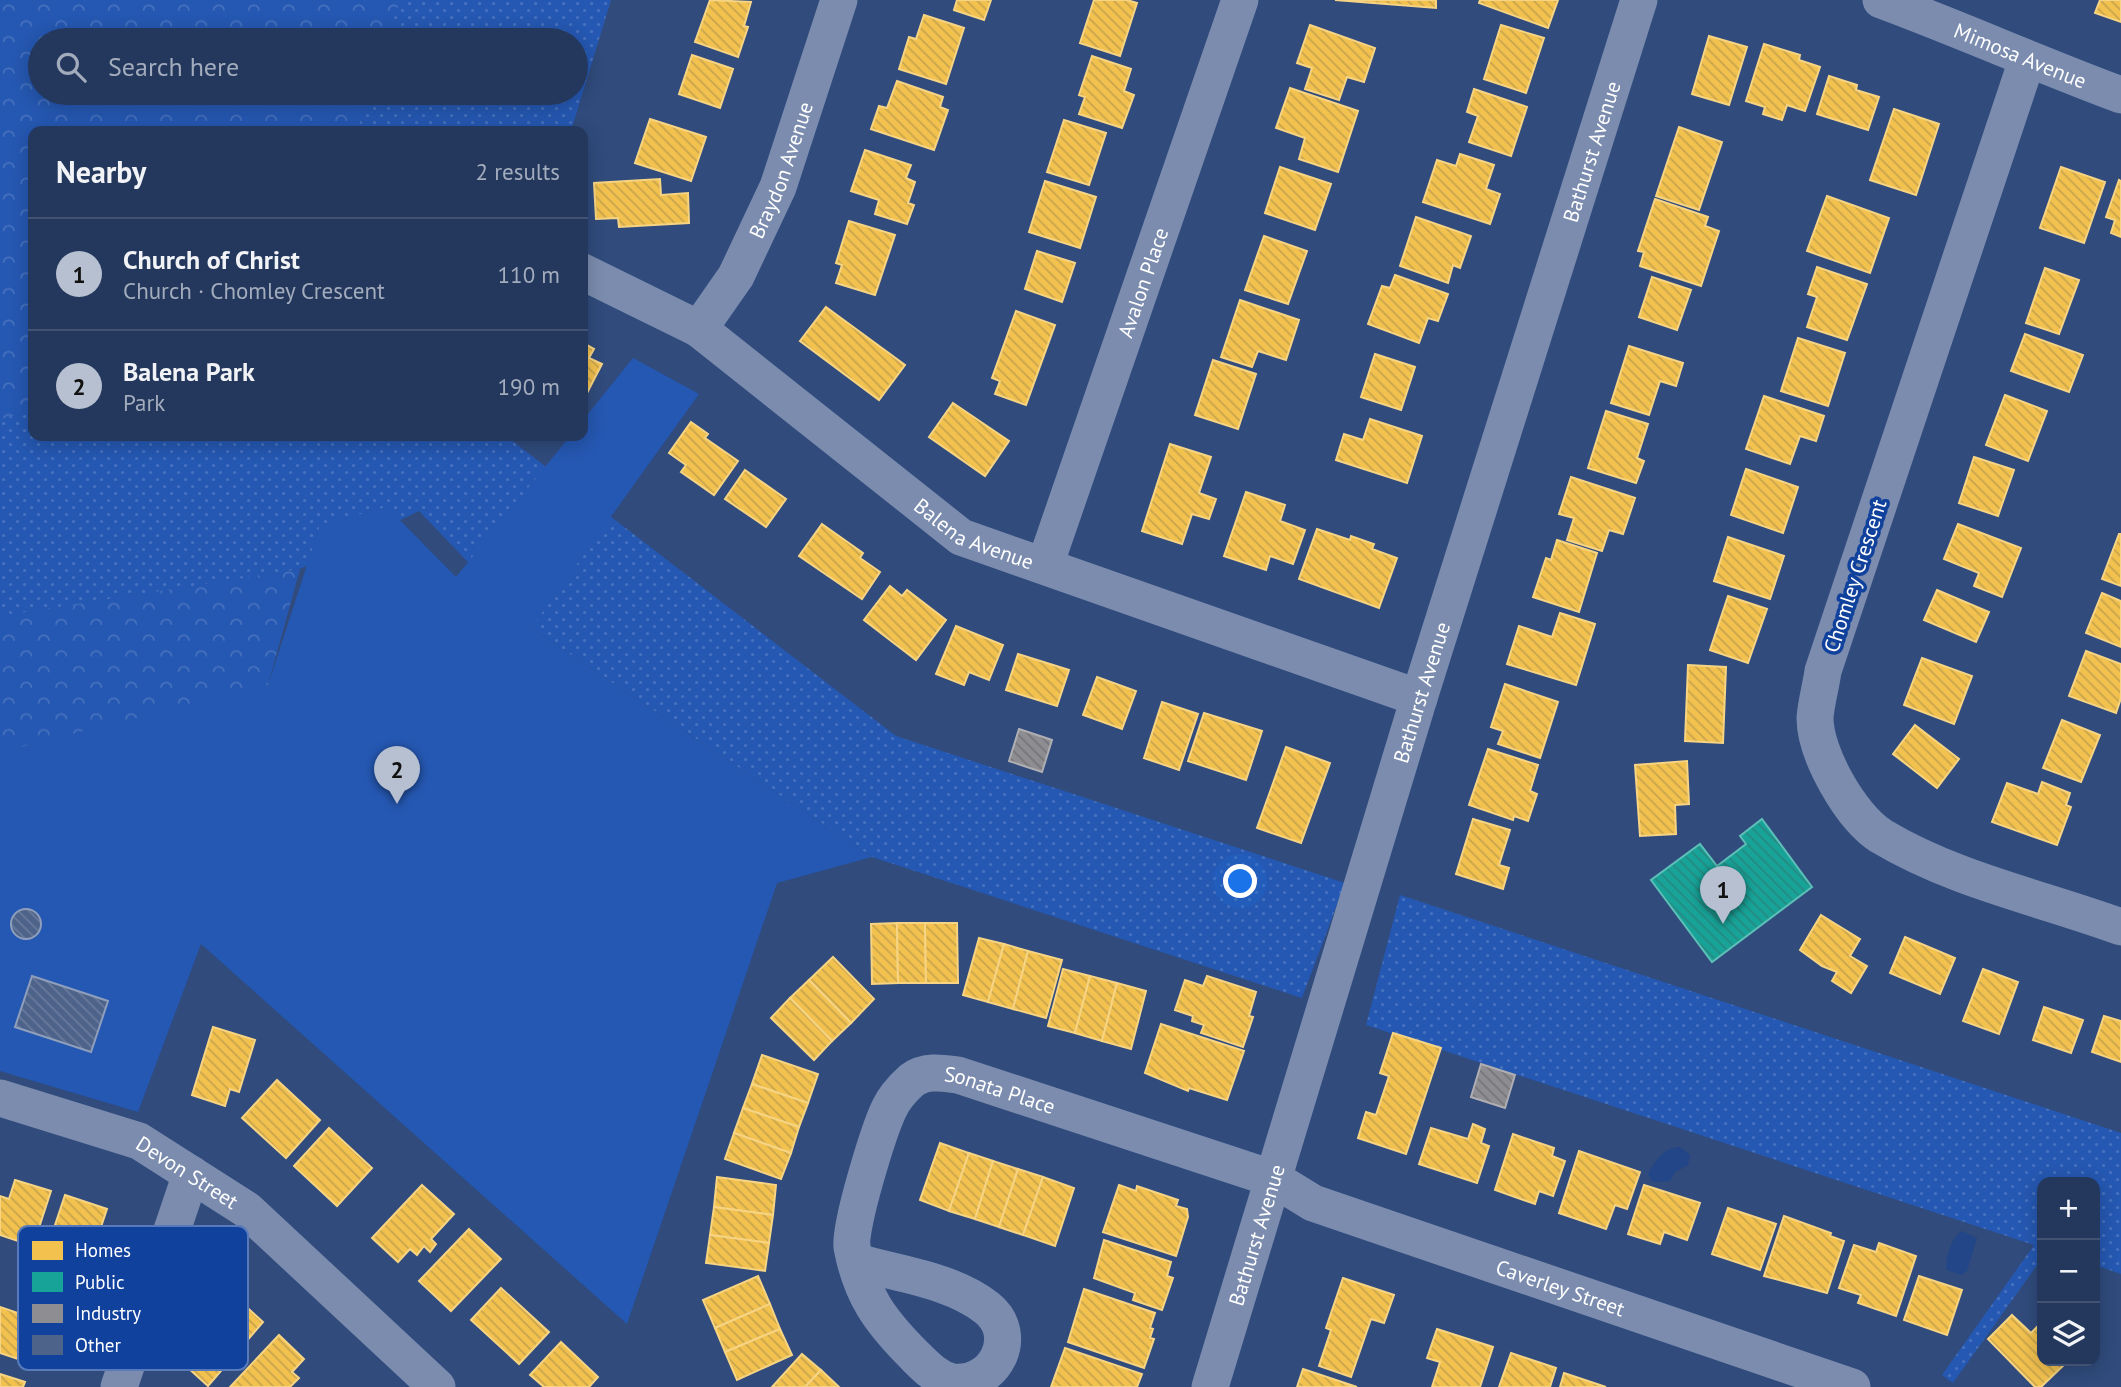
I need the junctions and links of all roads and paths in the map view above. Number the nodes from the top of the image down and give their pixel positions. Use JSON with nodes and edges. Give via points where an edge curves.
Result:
{"nodes":[{"id":1,"x":839,"y":0,"type":"edge"},
{"id":2,"x":1240,"y":0,"type":"edge"},
{"id":3,"x":1639,"y":0,"type":"edge"},
{"id":4,"x":1881,"y":0,"type":"edge"},
{"id":5,"x":2027,"y":60,"type":"junction"},
{"id":6,"x":2121,"y":95,"type":"edge"},
{"id":7,"x":588,"y":274,"type":"edge"},
{"id":8,"x":699,"y":329,"type":"junction"},
{"id":9,"x":1045,"y":565,"type":"junction"},
{"id":10,"x":1419,"y":698,"type":"junction"},
{"id":11,"x":2119,"y":922,"type":"edge"},
{"id":12,"x":0,"y":1098,"type":"edge"},
{"id":13,"x":191,"y":1174,"type":"junction"},
{"id":14,"x":1274,"y":1179,"type":"junction"},
{"id":15,"x":173,"y":1226,"type":"edge"},
{"id":16,"x":857,"y":1262,"type":"dead end"},
{"id":17,"x":125,"y":1370,"type":"edge"},
{"id":18,"x":119,"y":1387,"type":"edge"},
{"id":19,"x":437,"y":1387,"type":"edge"},
{"id":20,"x":1210,"y":1387,"type":"edge"},
{"id":21,"x":1852,"y":1387,"type":"edge"}],
"edges":[{"from":1,"to":8,"type":"street","name":"Braydon Avenue","via":[[778,187],[736,276]]},
{"from":2,"to":9,"type":"street","name":"Avalon Place"},
{"from":3,"to":10,"type":"street","name":"Bathurst Avenue"},
{"from":4,"to":5,"type":"street","name":"Mimosa Avenue","via":[[1977,35]]},
{"from":5,"to":6,"type":"street","name":"Mimosa Avenue"},
{"from":5,"to":11,"type":"street","name":"Chomley Crescent","via":[[1824,670],[1815,719],[1822,757],[1842,794],[1879,834],[1942,866]]},
{"from":7,"to":8,"type":"street","name":"Balena Avenue"},
{"from":8,"to":9,"type":"street","name":"Balena Avenue","via":[[961,537]]},
{"from":9,"to":10,"type":"street","name":"Balena Avenue"},
{"from":10,"to":14,"type":"street","name":"Bathurst Avenue"},
{"from":12,"to":13,"type":"street","name":"Devon Street","via":[[139,1141]]},
{"from":13,"to":15,"type":"street"},
{"from":13,"to":19,"type":"street","name":"Devon Street","via":[[247,1210]]},
{"from":14,"to":16,"type":"street","name":"Sonata Place","via":[[958,1074],[929,1073],[901,1091],[889,1110],[853,1224]]},
{"from":14,"to":20,"type":"street","name":"Bathurst Avenue"},
{"from":14,"to":21,"type":"street","name":"Caverley Street","via":[[1313,1203]]},
{"from":17,"to":18,"type":"street"}]}
